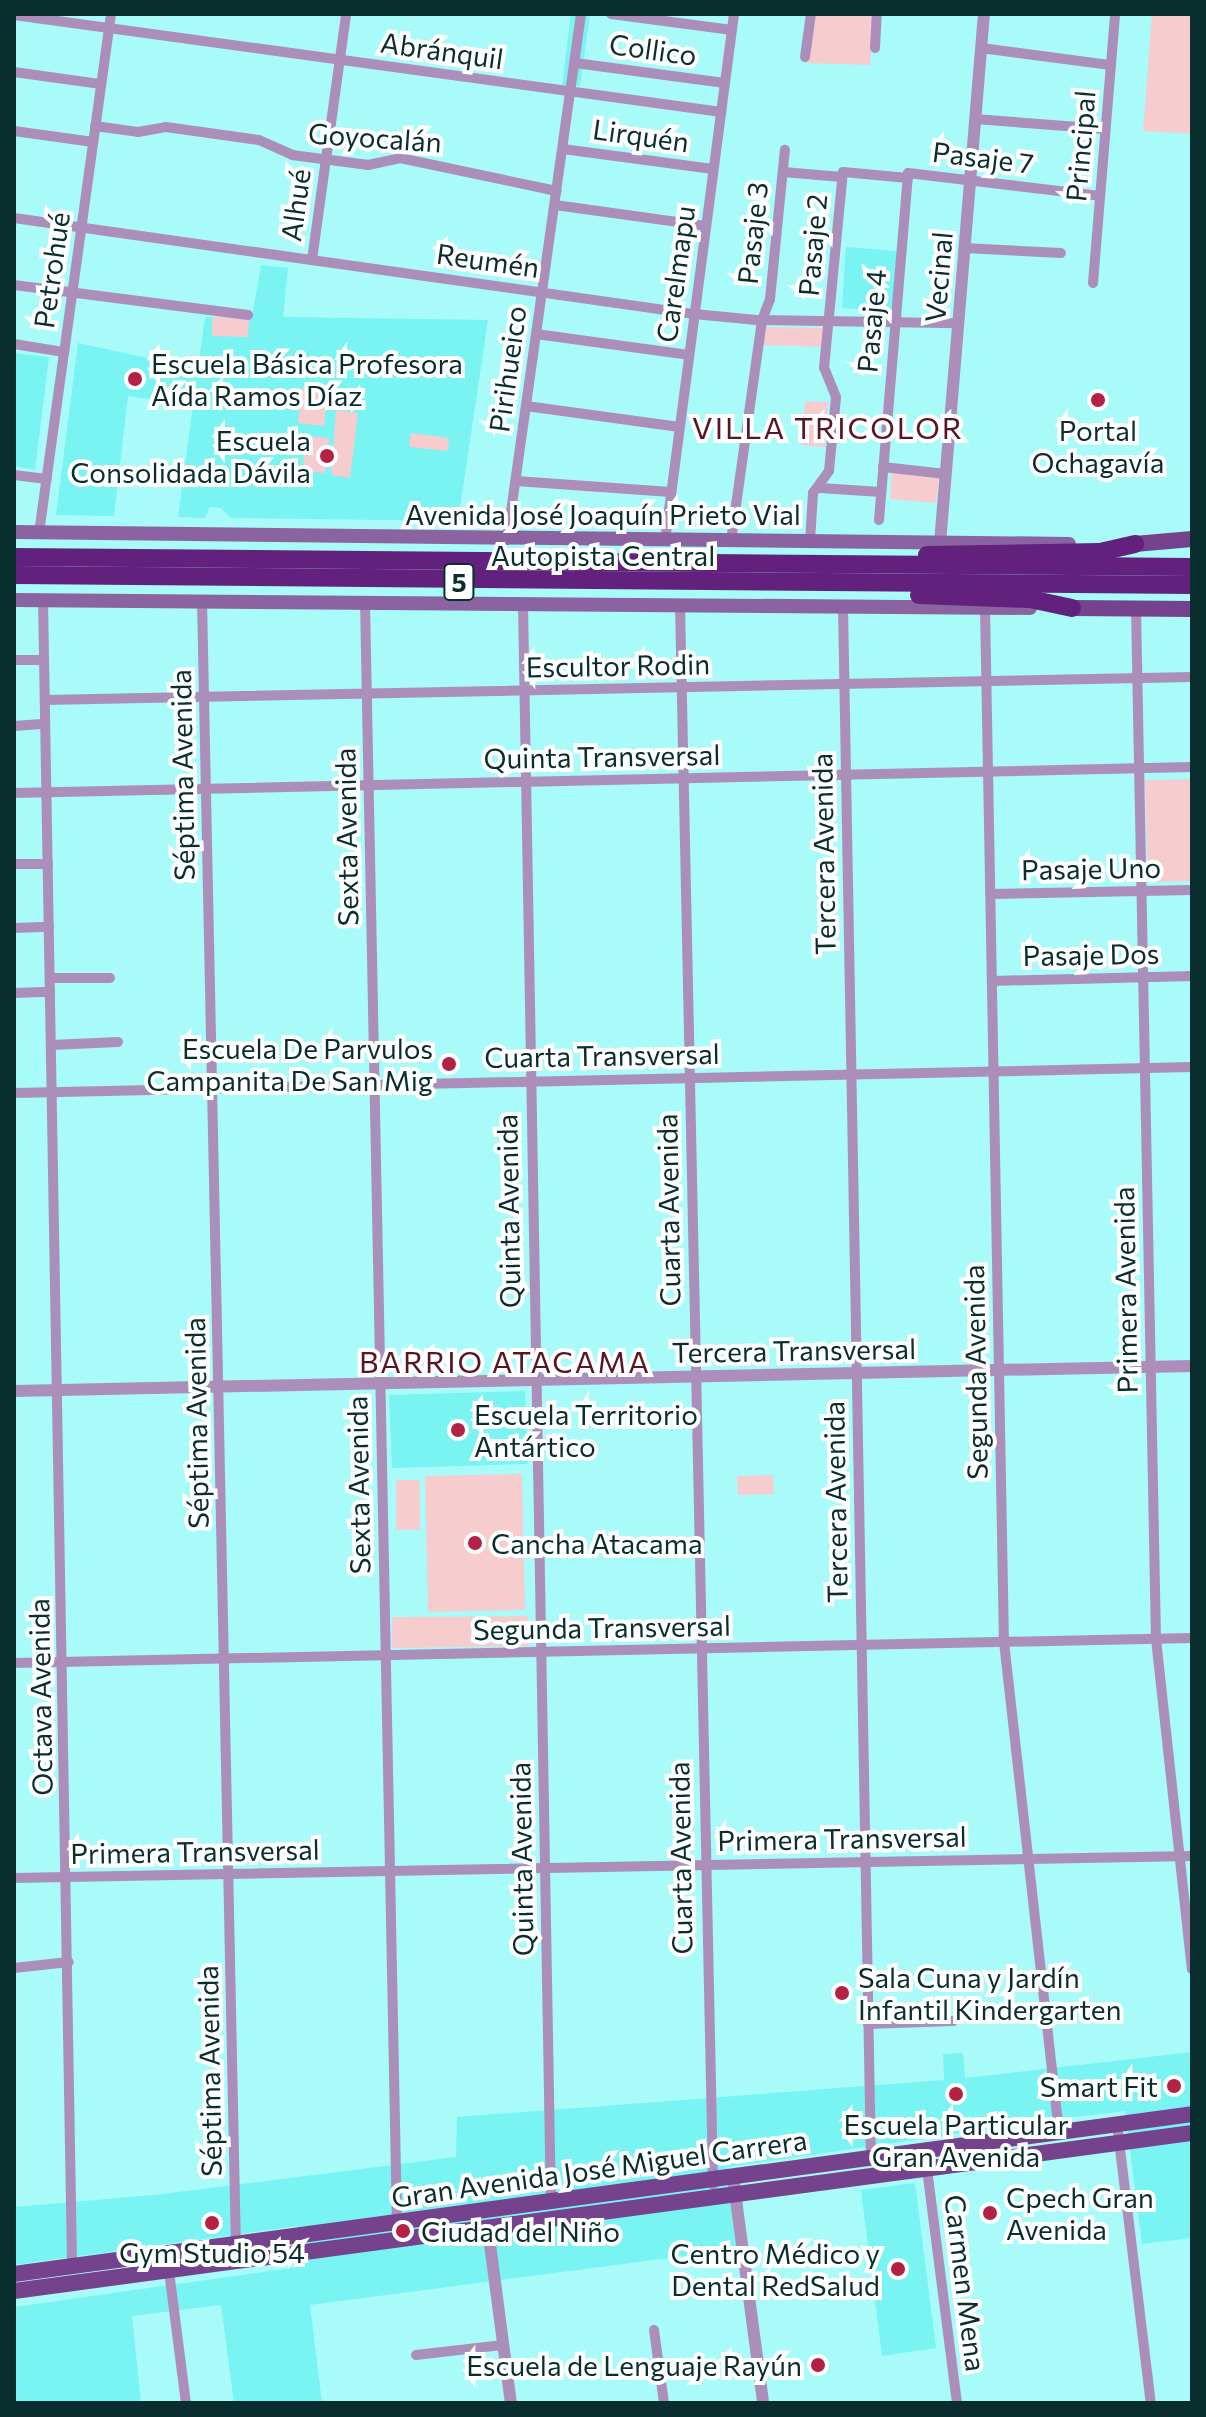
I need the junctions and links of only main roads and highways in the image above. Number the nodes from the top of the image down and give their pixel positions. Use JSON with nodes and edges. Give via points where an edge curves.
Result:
{"nodes":[{"id":1,"x":14,"y":532,"type":"edge"},
{"id":2,"x":1192,"y":539,"type":"edge"},
{"id":3,"x":1135,"y":544,"type":"junction"},
{"id":4,"x":14,"y":557,"type":"edge"},
{"id":5,"x":880,"y":565,"type":"junction"},
{"id":6,"x":1192,"y":567,"type":"edge"},
{"id":7,"x":14,"y":575,"type":"edge"},
{"id":8,"x":853,"y":584,"type":"junction"},
{"id":9,"x":1192,"y":585,"type":"edge"},
{"id":10,"x":14,"y":600,"type":"edge"},
{"id":11,"x":1072,"y":608,"type":"junction"},
{"id":12,"x":1192,"y":609,"type":"edge"},
{"id":13,"x":1192,"y":2114,"type":"edge"},
{"id":14,"x":1192,"y":2133,"type":"edge"},
{"id":15,"x":505,"y":2207,"type":"junction"},
{"id":16,"x":488,"y":2229,"type":"junction"},
{"id":17,"x":236,"y":2244,"type":"junction"},
{"id":18,"x":223,"y":2264,"type":"junction"},
{"id":19,"x":14,"y":2274,"type":"edge"},
{"id":20,"x":14,"y":2291,"type":"edge"}],
"edges":[{"from":1,"to":3,"type":"main road","name":"Avenida José Joaquín Prieto Vial"},
{"from":2,"to":3,"type":"main road","name":"Avenida José Joaquín Prieto Vial"},
{"from":3,"to":5,"type":"highway","via":[[1085,553],[946,553]]},
{"from":4,"to":5,"type":"highway","name":"Autopista Central","number":"5"},
{"from":5,"to":6,"type":"highway","name":"Autopista Central","number":"5"},
{"from":7,"to":8,"type":"highway","name":"Autopista Central","number":"5"},
{"from":8,"to":9,"type":"highway","name":"Autopista Central","number":"5"},
{"from":8,"to":11,"type":"highway","via":[[924,596],[1030,599]]},
{"from":10,"to":11,"type":"main road"},
{"from":11,"to":12,"type":"main road"},
{"from":13,"to":15,"type":"main road","name":"Gran Avenida José Miguel Carrera"},
{"from":14,"to":16,"type":"main road","name":"Gran Avenida José Miguel Carrera"},
{"from":15,"to":16,"type":"main road"},
{"from":15,"to":17,"type":"main road","name":"Gran Avenida José Miguel Carrera"},
{"from":16,"to":18,"type":"main road","name":"Gran Avenida José Miguel Carrera"},
{"from":17,"to":18,"type":"main road"},
{"from":17,"to":19,"type":"main road","name":"Gran Avenida José Miguel Carrera"},
{"from":18,"to":20,"type":"main road","name":"Gran Avenida José Miguel Carrera"}]}
